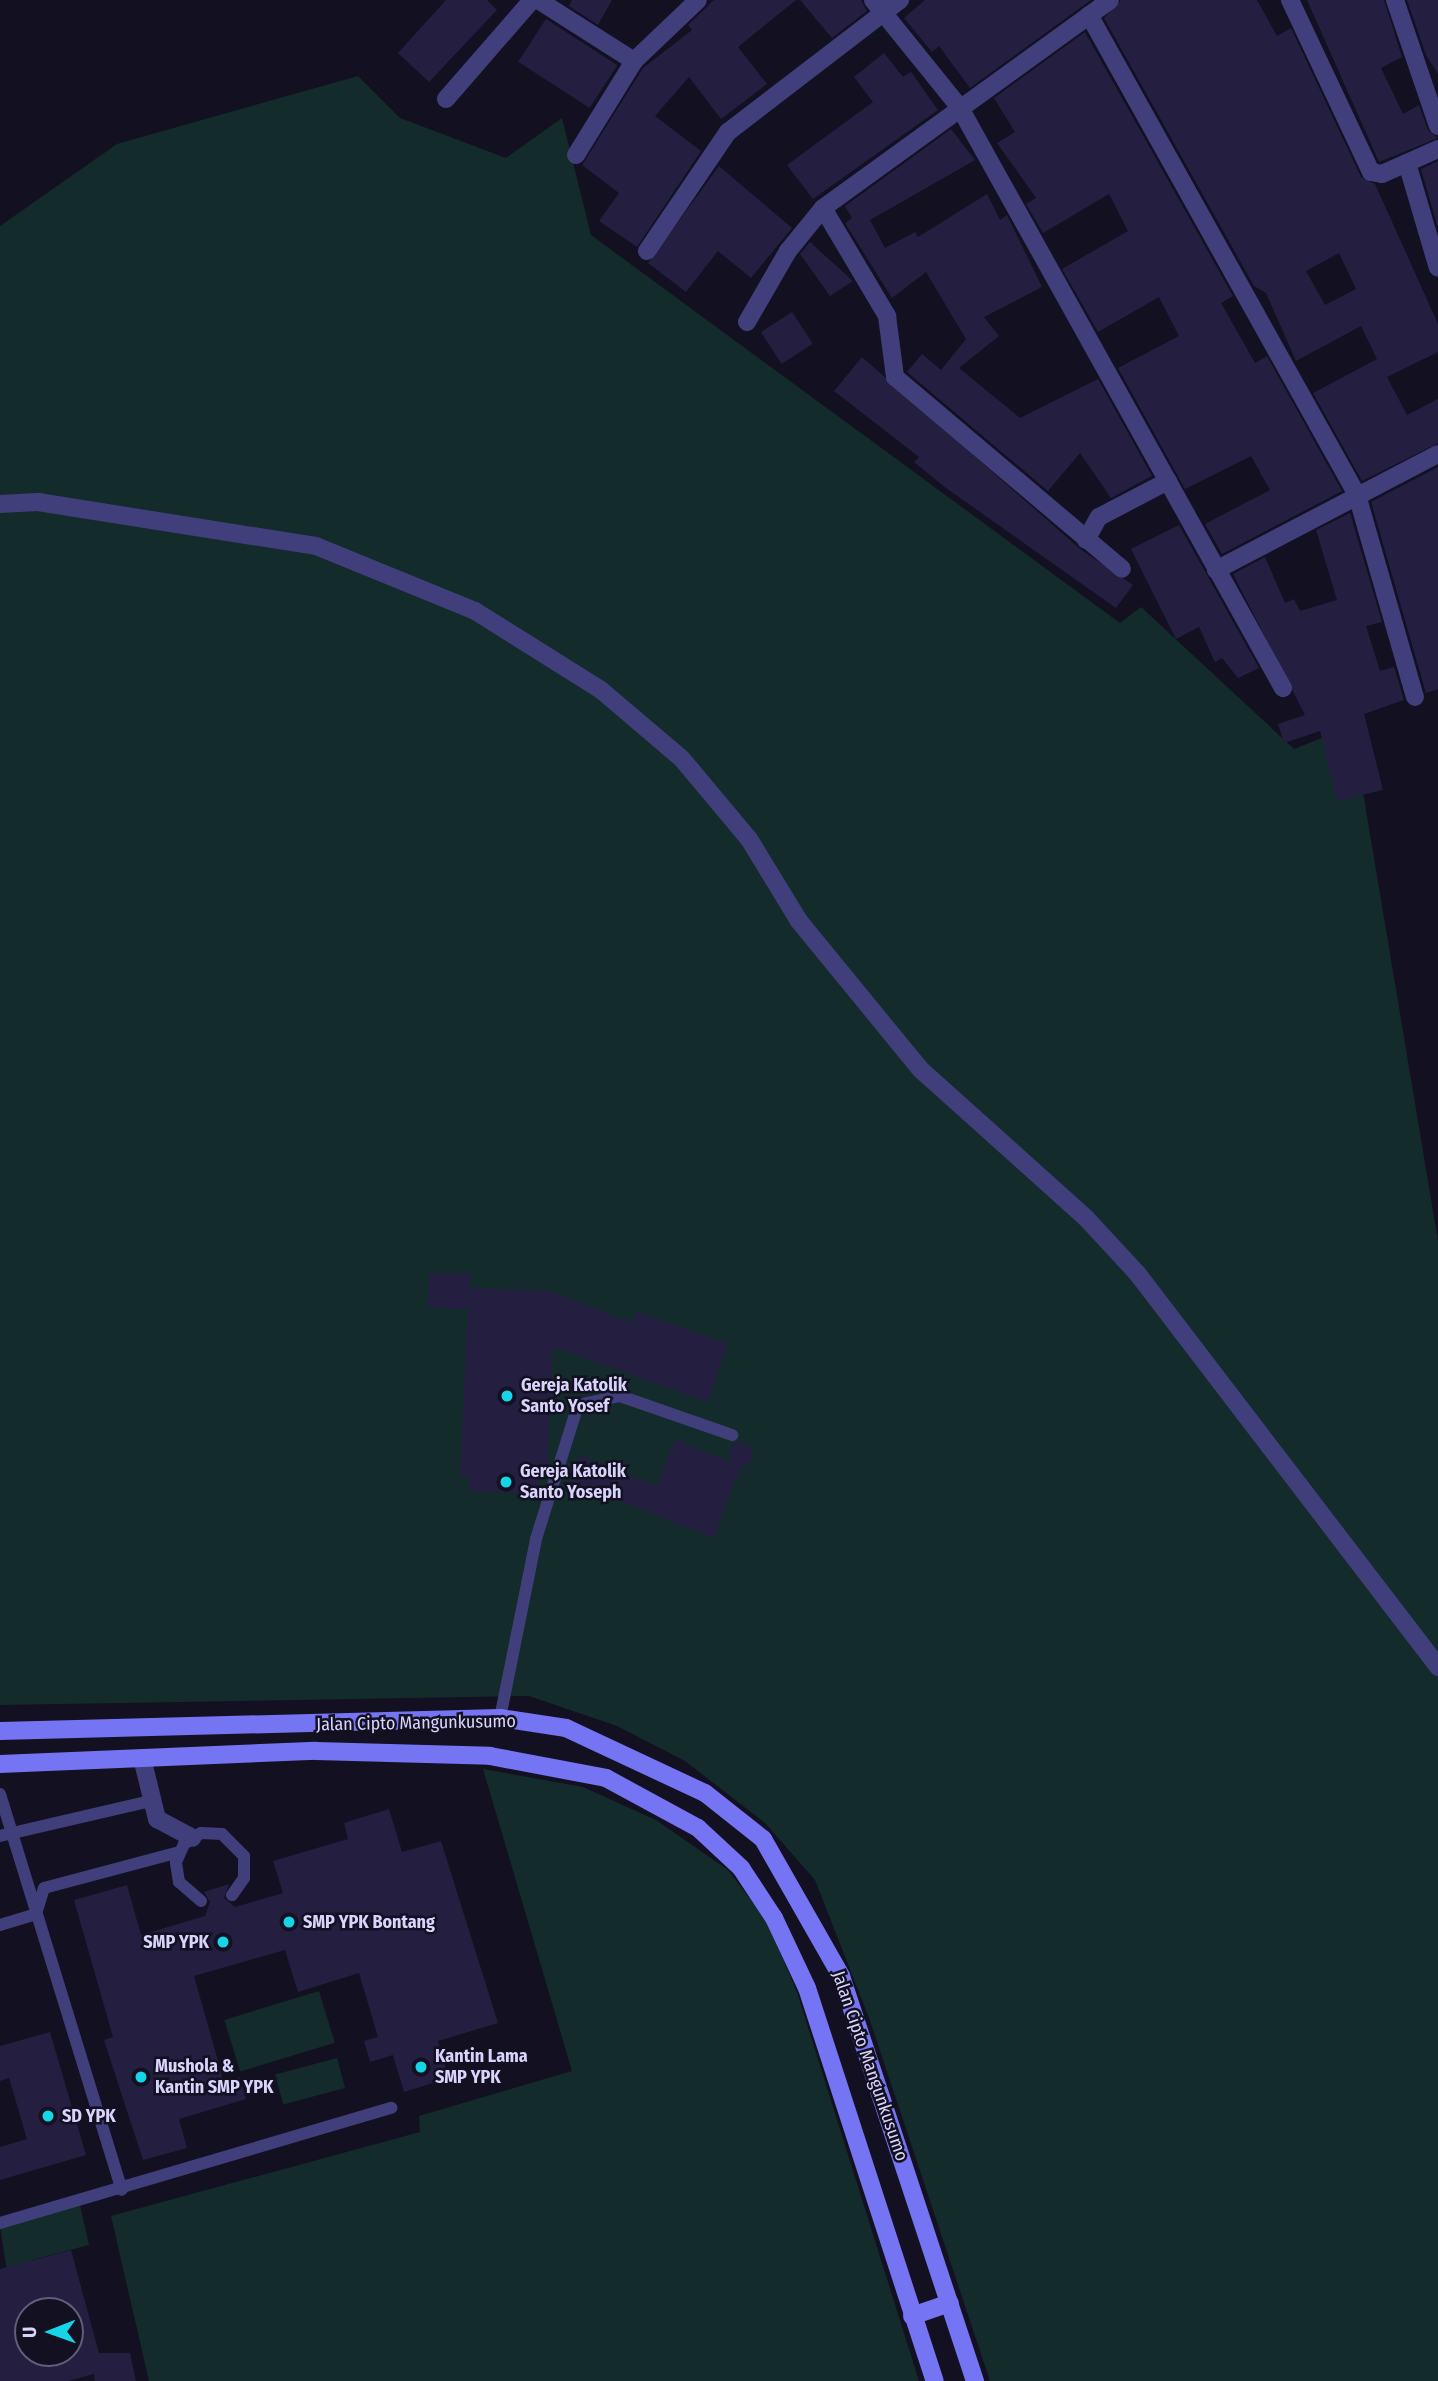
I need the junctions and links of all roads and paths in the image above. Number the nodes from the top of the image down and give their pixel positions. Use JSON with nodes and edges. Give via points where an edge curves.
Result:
{"nodes":[{"id":1,"x":505,"y":0,"type":"edge"},
{"id":2,"x":532,"y":0,"type":"edge"},
{"id":3,"x":538,"y":0,"type":"edge"},
{"id":4,"x":698,"y":0,"type":"edge"},
{"id":5,"x":900,"y":0,"type":"edge"},
{"id":6,"x":1110,"y":0,"type":"edge"},
{"id":7,"x":1290,"y":0,"type":"edge"},
{"id":8,"x":1395,"y":0,"type":"edge"},
{"id":9,"x":878,"y":7,"type":"edge"},
{"id":10,"x":1089,"y":15,"type":"junction"},
{"id":11,"x":509,"y":20,"type":"junction"},
{"id":12,"x":634,"y":61,"type":"junction"},
{"id":13,"x":446,"y":99,"type":"dead end"},
{"id":14,"x":960,"y":108,"type":"junction"},
{"id":15,"x":1438,"y":126,"type":"edge"},
{"id":16,"x":1438,"y":149,"type":"edge"},
{"id":17,"x":576,"y":155,"type":"dead end"},
{"id":18,"x":1407,"y":163,"type":"junction"},
{"id":19,"x":823,"y":208,"type":"junction"},
{"id":20,"x":647,"y":251,"type":"dead end"},
{"id":21,"x":1438,"y":268,"type":"edge"},
{"id":22,"x":747,"y":322,"type":"dead end"},
{"id":23,"x":1438,"y":454,"type":"edge"},
{"id":24,"x":1168,"y":481,"type":"junction"},
{"id":25,"x":1357,"y":495,"type":"junction"},
{"id":26,"x":0,"y":504,"type":"edge"},
{"id":27,"x":1086,"y":540,"type":"junction"},
{"id":28,"x":1122,"y":569,"type":"dead end"},
{"id":29,"x":1216,"y":570,"type":"junction"},
{"id":30,"x":1283,"y":688,"type":"dead end"},
{"id":31,"x":1416,"y":697,"type":"dead end"},
{"id":32,"x":732,"y":1436,"type":"dead end"},
{"id":33,"x":1438,"y":1667,"type":"edge"},
{"id":34,"x":500,"y":1718,"type":"junction"},
{"id":35,"x":0,"y":1731,"type":"edge"},
{"id":36,"x":142,"y":1758,"type":"junction"},
{"id":37,"x":0,"y":1764,"type":"edge"},
{"id":38,"x":0,"y":1794,"type":"edge"},
{"id":39,"x":150,"y":1801,"type":"junction"},
{"id":40,"x":6,"y":1835,"type":"edge"},
{"id":41,"x":192,"y":1838,"type":"junction"},
{"id":42,"x":179,"y":1852,"type":"junction"},
{"id":43,"x":28,"y":1885,"type":"junction"},
{"id":44,"x":44,"y":1888,"type":"junction"},
{"id":45,"x":232,"y":1895,"type":"dead end"},
{"id":46,"x":201,"y":1901,"type":"dead end"},
{"id":47,"x":36,"y":1914,"type":"junction"},
{"id":48,"x":0,"y":1925,"type":"edge"},
{"id":49,"x":391,"y":2108,"type":"dead end"},
{"id":50,"x":122,"y":2190,"type":"junction"},
{"id":51,"x":0,"y":2223,"type":"edge"},
{"id":52,"x":950,"y":2303,"type":"junction"},
{"id":53,"x":912,"y":2315,"type":"junction"},
{"id":54,"x":934,"y":2381,"type":"edge"},
{"id":55,"x":975,"y":2381,"type":"edge"}],
"edges":[{"from":1,"to":11,"type":"street"},
{"from":2,"to":11,"type":"street"},
{"from":3,"to":12,"type":"street"},
{"from":4,"to":12,"type":"street"},
{"from":5,"to":9,"type":"street"},
{"from":6,"to":10,"type":"street"},
{"from":7,"to":18,"type":"street","via":[[1371,172]]},
{"from":8,"to":15,"type":"street"},
{"from":9,"to":14,"type":"street"},
{"from":9,"to":20,"type":"street","via":[[728,132]]},
{"from":10,"to":14,"type":"street"},
{"from":10,"to":25,"type":"street"},
{"from":11,"to":13,"type":"street"},
{"from":12,"to":17,"type":"street"},
{"from":14,"to":19,"type":"street"},
{"from":14,"to":24,"type":"street"},
{"from":16,"to":18,"type":"street"},
{"from":18,"to":21,"type":"street"},
{"from":19,"to":22,"type":"street","via":[[788,251]]},
{"from":19,"to":27,"type":"street","via":[[887,316],[895,377]]},
{"from":23,"to":25,"type":"street"},
{"from":24,"to":27,"type":"street","via":[[1105,514]]},
{"from":24,"to":29,"type":"street"},
{"from":25,"to":29,"type":"street"},
{"from":25,"to":31,"type":"street"},
{"from":26,"to":33,"type":"street","via":[[38,502],[316,546],[475,611],[601,690],[682,759],[716,799],[749,839],[799,921],[920,1069],[1086,1218],[1137,1273]]},
{"from":27,"to":28,"type":"street"},
{"from":29,"to":30,"type":"street"},
{"from":32,"to":34,"type":"lane","via":[[620,1396],[578,1405],[536,1539]]},
{"from":34,"to":35,"type":"street","name":"Jalan Cipto Mangunkusumo"},
{"from":34,"to":52,"type":"street","name":"Jalan Cipto Mangunkusumo","via":[[566,1728],[638,1757],[705,1793],[763,1839],[841,1976]]},
{"from":36,"to":37,"type":"street","name":"Jalan Cipto Mangunkusumo"},
{"from":36,"to":39,"type":"street"},
{"from":36,"to":53,"type":"street","name":"Jalan Cipto Mangunkusumo","via":[[316,1751],[490,1756],[606,1778],[698,1828],[741,1868],[774,1918],[807,1988]]},
{"from":38,"to":40,"type":"lane"},
{"from":39,"to":40,"type":"lane"},
{"from":39,"to":41,"type":"street","via":[[157,1819]]},
{"from":40,"to":43,"type":"lane"},
{"from":41,"to":42,"type":"lane"},
{"from":41,"to":45,"type":"lane","via":[[212,1832],[239,1847],[244,1878]]},
{"from":42,"to":44,"type":"lane"},
{"from":42,"to":46,"type":"lane","via":[[179,1882]]},
{"from":43,"to":44,"type":"lane"},
{"from":43,"to":47,"type":"lane"},
{"from":44,"to":47,"type":"lane"},
{"from":47,"to":48,"type":"lane"},
{"from":47,"to":50,"type":"lane"},
{"from":49,"to":50,"type":"lane"},
{"from":50,"to":51,"type":"lane"},
{"from":52,"to":53,"type":"street"},
{"from":52,"to":55,"type":"street","name":"Jalan Cipto Mangunkusumo"},
{"from":53,"to":54,"type":"street","name":"Jalan Cipto Mangunkusumo"}]}
